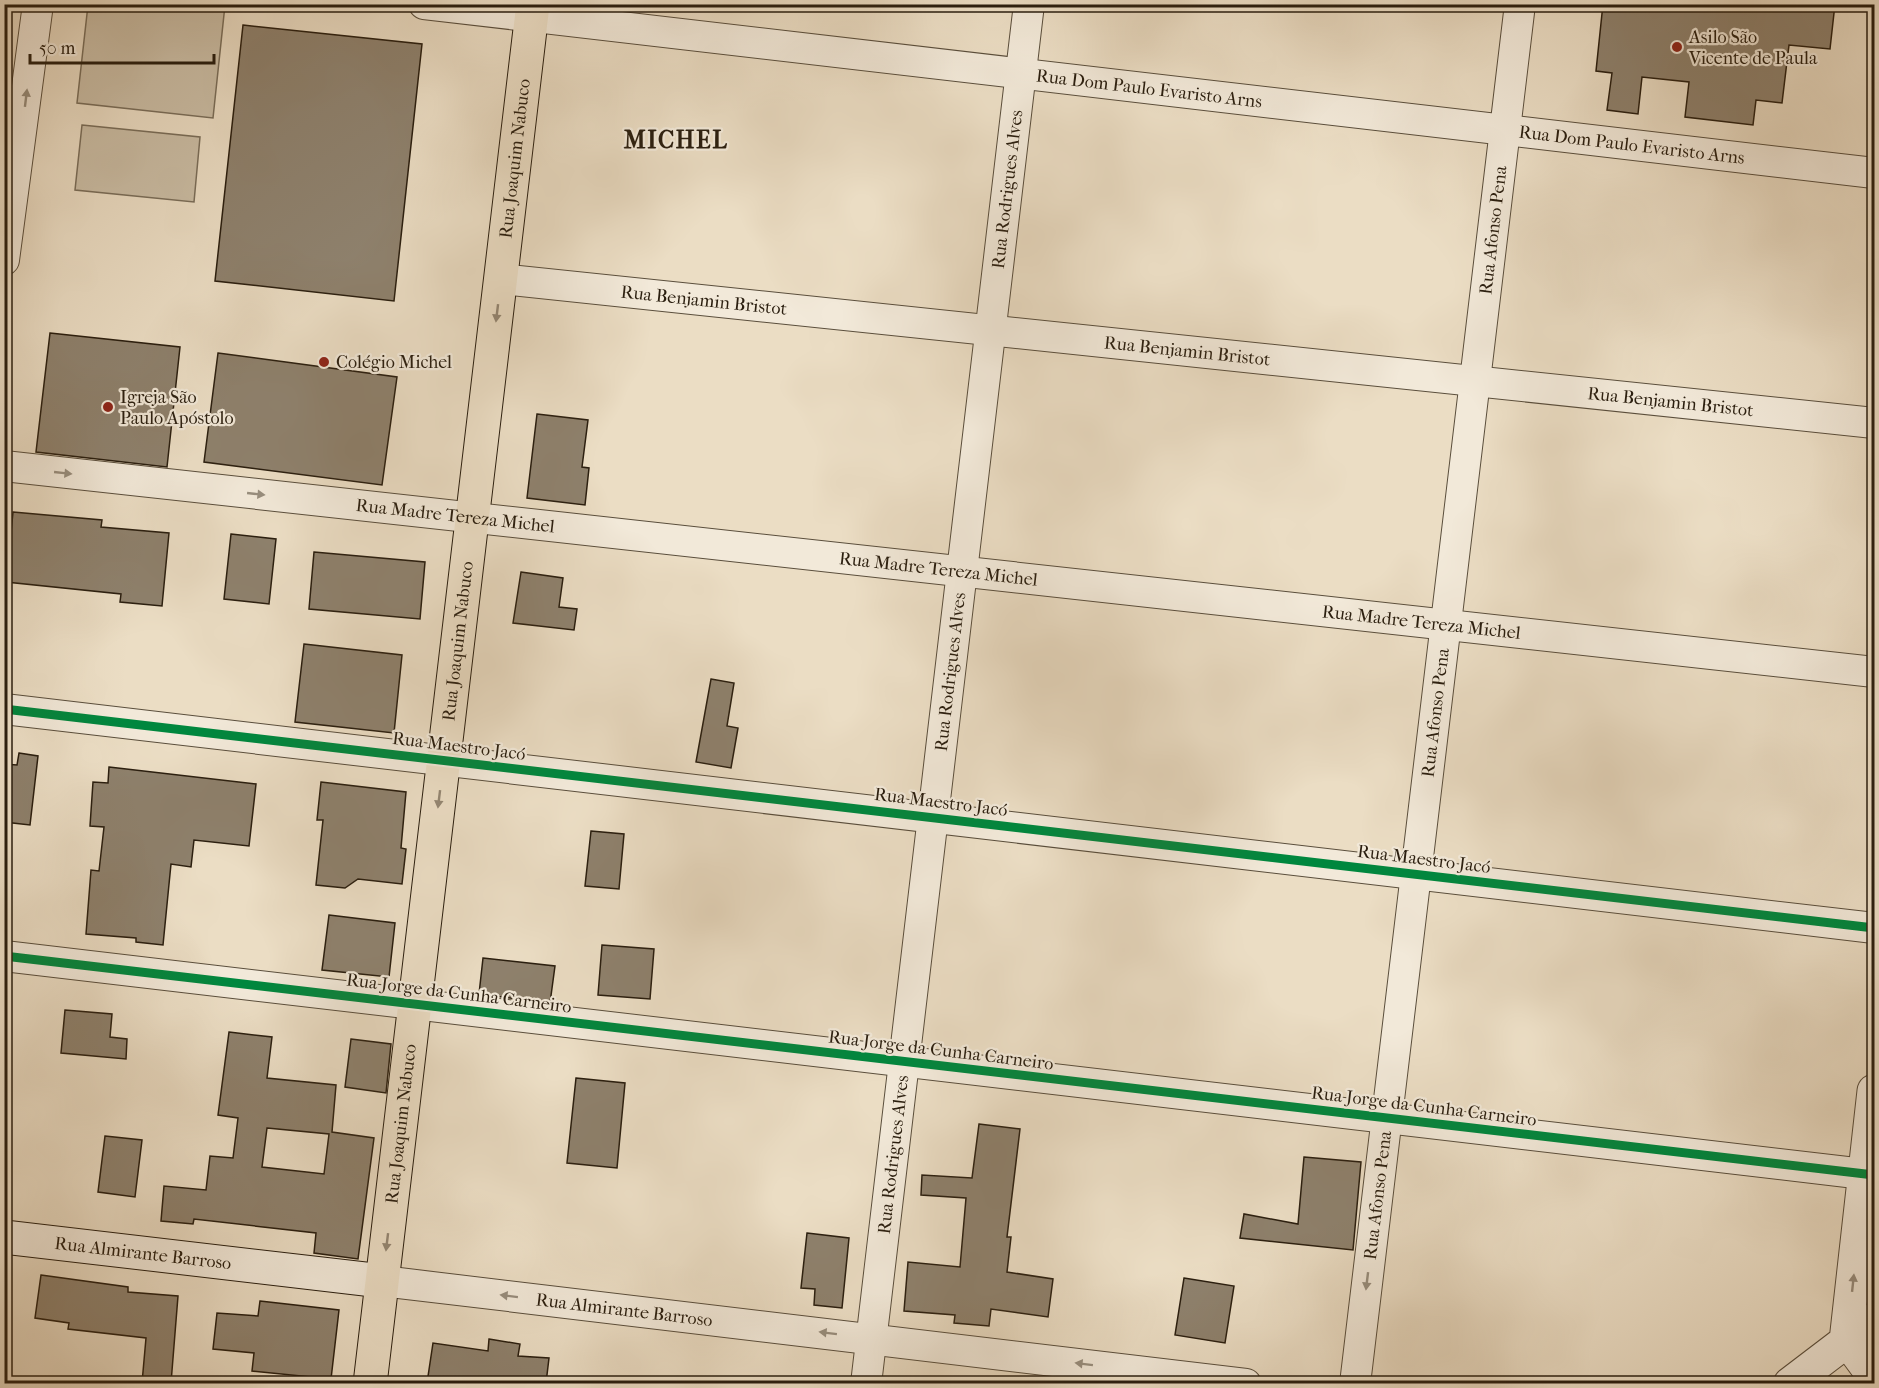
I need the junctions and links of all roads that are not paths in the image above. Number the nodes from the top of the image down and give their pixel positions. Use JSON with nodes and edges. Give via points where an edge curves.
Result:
{"nodes":[{"id":1,"x":38,"y":4,"type":"edge"},
{"id":2,"x":424,"y":4,"type":"edge"},
{"id":3,"x":1029,"y":4,"type":"edge"},
{"id":4,"x":1520,"y":4,"type":"edge"},
{"id":5,"x":532,"y":11,"type":"edge"},
{"id":6,"x":1020,"y":74,"type":"junction"},
{"id":7,"x":1505,"y":130,"type":"junction"},
{"id":8,"x":1875,"y":173,"type":"edge"},
{"id":9,"x":8,"y":220,"type":"edge"},
{"id":10,"x":4,"y":260,"type":"edge"},
{"id":11,"x":501,"y":279,"type":"junction"},
{"id":12,"x":990,"y":330,"type":"junction"},
{"id":13,"x":1475,"y":381,"type":"junction"},
{"id":14,"x":1875,"y":423,"type":"edge"},
{"id":15,"x":4,"y":466,"type":"edge"},
{"id":16,"x":472,"y":518,"type":"junction"},
{"id":17,"x":962,"y":572,"type":"junction"},
{"id":18,"x":1445,"y":624,"type":"junction"},
{"id":19,"x":1875,"y":672,"type":"edge"},
{"id":20,"x":4,"y":709,"type":"edge"},
{"id":21,"x":444,"y":760,"type":"junction"},
{"id":22,"x":933,"y":818,"type":"junction"},
{"id":23,"x":1416,"y":874,"type":"junction"},
{"id":24,"x":1875,"y":928,"type":"edge"},
{"id":25,"x":4,"y":956,"type":"edge"},
{"id":26,"x":415,"y":1004,"type":"junction"},
{"id":27,"x":905,"y":1062,"type":"junction"},
{"id":28,"x":1875,"y":1091,"type":"edge"},
{"id":29,"x":1387,"y":1119,"type":"junction"},
{"id":30,"x":1869,"y":1175,"type":"edge"},
{"id":31,"x":4,"y":1237,"type":"edge"},
{"id":32,"x":382,"y":1281,"type":"junction"},
{"id":33,"x":1875,"y":1320,"type":"edge"},
{"id":34,"x":872,"y":1338,"type":"junction"},
{"id":35,"x":1846,"y":1341,"type":"junction"},
{"id":36,"x":1875,"y":1379,"type":"edge"},
{"id":37,"x":370,"y":1383,"type":"edge"},
{"id":38,"x":866,"y":1383,"type":"edge"},
{"id":39,"x":1246,"y":1383,"type":"edge"},
{"id":40,"x":1355,"y":1383,"type":"edge"},
{"id":41,"x":1790,"y":1383,"type":"edge"}],
"edges":[{"from":9,"to":1,"type":"street","one_way":true},
{"from":2,"to":5,"type":"street","name":"Rua Dom Paulo Evaristo Arns"},
{"from":3,"to":6,"type":"street","name":"Rua Rodrigues Alves"},
{"from":4,"to":7,"type":"street","name":"Rua Afonso Pena"},
{"from":5,"to":6,"type":"street","name":"Rua Dom Paulo Evaristo Arns"},
{"from":5,"to":11,"type":"main road","name":"Rua Joaquim Nabuco"},
{"from":6,"to":7,"type":"street","name":"Rua Dom Paulo Evaristo Arns"},
{"from":6,"to":12,"type":"street","name":"Rua Rodrigues Alves"},
{"from":7,"to":8,"type":"street","name":"Rua Dom Paulo Evaristo Arns"},
{"from":7,"to":13,"type":"street","name":"Rua Afonso Pena"},
{"from":9,"to":10,"type":"street"},
{"from":11,"to":12,"type":"street","name":"Rua Benjamin Bristot"},
{"from":11,"to":16,"type":"main road","name":"Rua Joaquim Nabuco","one_way":true},
{"from":12,"to":13,"type":"street","name":"Rua Benjamin Bristot"},
{"from":12,"to":17,"type":"street","name":"Rua Rodrigues Alves"},
{"from":13,"to":14,"type":"street","name":"Rua Benjamin Bristot"},
{"from":13,"to":18,"type":"street","name":"Rua Afonso Pena"},
{"from":15,"to":16,"type":"street","name":"Rua Madre Tereza Michel","one_way":true},
{"from":16,"to":17,"type":"street","name":"Rua Madre Tereza Michel"},
{"from":16,"to":21,"type":"main road","name":"Rua Joaquim Nabuco"},
{"from":17,"to":18,"type":"street","name":"Rua Madre Tereza Michel"},
{"from":17,"to":22,"type":"street","name":"Rua Rodrigues Alves"},
{"from":18,"to":19,"type":"street","name":"Rua Madre Tereza Michel"},
{"from":18,"to":23,"type":"street","name":"Rua Afonso Pena"},
{"from":20,"to":21,"type":"street","name":"Rua Maestro Jacó"},
{"from":21,"to":22,"type":"street","name":"Rua Maestro Jacó"},
{"from":21,"to":26,"type":"main road","name":"Rua Joaquim Nabuco","one_way":true},
{"from":22,"to":23,"type":"street","name":"Rua Maestro Jacó"},
{"from":22,"to":27,"type":"street","name":"Rua Rodrigues Alves"},
{"from":23,"to":24,"type":"street","name":"Rua Maestro Jacó"},
{"from":23,"to":29,"type":"street","name":"Rua Afonso Pena"},
{"from":25,"to":26,"type":"street","name":"Rua Jorge da Cunha Carneiro"},
{"from":26,"to":27,"type":"street","name":"Rua Jorge da Cunha Carneiro"},
{"from":26,"to":32,"type":"main road","name":"Rua Joaquim Nabuco","one_way":true},
{"from":27,"to":29,"type":"street","name":"Rua Jorge da Cunha Carneiro"},
{"from":27,"to":34,"type":"street","name":"Rua Rodrigues Alves"},
{"from":28,"to":30,"type":"main road"},
{"from":29,"to":30,"type":"street","name":"Rua Jorge da Cunha Carneiro"},
{"from":29,"to":40,"type":"street","name":"Rua Afonso Pena","one_way":true},
{"from":35,"to":30,"type":"main road","one_way":true},
{"from":31,"to":32,"type":"main road","name":"Rua Almirante Barroso"},
{"from":34,"to":32,"type":"street","name":"Rua Almirante Barroso","one_way":true},
{"from":32,"to":37,"type":"main road","name":"Rua Joaquim Nabuco"},
{"from":33,"to":35,"type":"main road"},
{"from":34,"to":38,"type":"street","name":"Rua Rodrigues Alves"},
{"from":39,"to":34,"type":"street","name":"Rua Almirante Barroso","one_way":true},
{"from":35,"to":36,"type":"street"},
{"from":35,"to":41,"type":"main road"}]}
